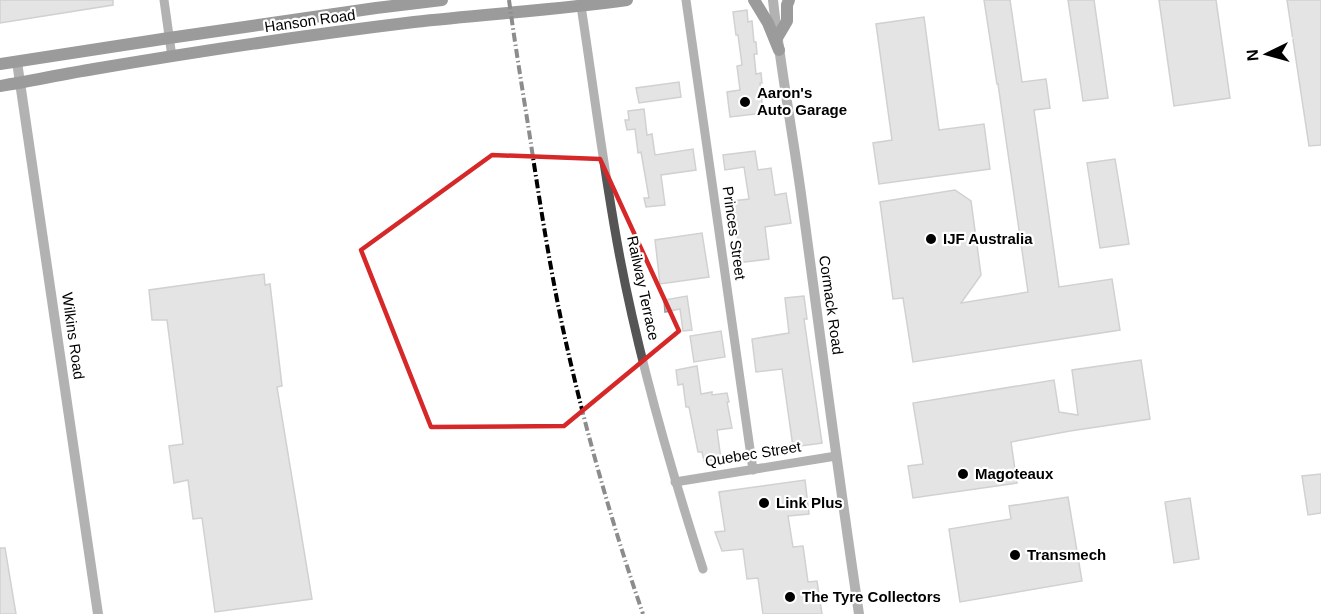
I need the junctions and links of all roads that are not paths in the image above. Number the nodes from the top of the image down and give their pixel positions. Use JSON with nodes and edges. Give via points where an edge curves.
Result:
{"nodes":[{"id":1,"x":164,"y":0,"type":"edge"},
{"id":2,"x":442,"y":0,"type":"edge"},
{"id":3,"x":627,"y":0,"type":"edge"},
{"id":4,"x":686,"y":0,"type":"edge"},
{"id":5,"x":754,"y":0,"type":"edge"},
{"id":6,"x":773,"y":0,"type":"edge"},
{"id":7,"x":789,"y":0,"type":"edge"},
{"id":8,"x":581,"y":6,"type":"junction"},
{"id":9,"x":416,"y":22,"type":"junction"},
{"id":10,"x":169,"y":38,"type":"junction"},
{"id":11,"x":778,"y":44,"type":"junction"},
{"id":12,"x":172,"y":57,"type":"junction"},
{"id":13,"x":17,"y":62,"type":"junction"},
{"id":14,"x":0,"y":64,"type":"edge"},
{"id":15,"x":20,"y":83,"type":"junction"},
{"id":16,"x":0,"y":86,"type":"edge"},
{"id":17,"x":836,"y":456,"type":"junction"},
{"id":18,"x":753,"y":470,"type":"junction"},
{"id":19,"x":675,"y":482,"type":"junction"},
{"id":20,"x":703,"y":569,"type":"dead end"},
{"id":21,"x":98,"y":614,"type":"edge"},
{"id":22,"x":859,"y":614,"type":"edge"}],
"edges":[{"from":1,"to":10,"type":"street"},
{"from":2,"to":9,"type":"main road"},
{"from":2,"to":10,"type":"main road","name":"Hanson Road"},
{"from":3,"to":8,"type":"main road","name":"Hanson Road"},
{"from":4,"to":18,"type":"street","name":"Princes Street"},
{"from":5,"to":11,"type":"main road"},
{"from":6,"to":11,"type":"street","name":"Cormack Road"},
{"from":7,"to":11,"type":"main road","via":[[787,21]]},
{"from":8,"to":9,"type":"main road","name":"Hanson Road"},
{"from":8,"to":19,"type":"street","name":"Railway Terrace","via":[[620,259]]},
{"from":9,"to":12,"type":"main road","name":"Hanson Road"},
{"from":10,"to":12,"type":"street"},
{"from":10,"to":13,"type":"main road","name":"Hanson Road"},
{"from":11,"to":17,"type":"street","name":"Cormack Road"},
{"from":12,"to":15,"type":"main road","name":"Hanson Road"},
{"from":13,"to":14,"type":"main road","name":"Hanson Road"},
{"from":13,"to":15,"type":"street","name":"Wilkins Road"},
{"from":15,"to":16,"type":"main road","name":"Hanson Road"},
{"from":15,"to":21,"type":"street","name":"Wilkins Road"},
{"from":17,"to":18,"type":"street","name":"Quebec Street"},
{"from":17,"to":22,"type":"street","name":"Cormack Road"},
{"from":18,"to":19,"type":"street","name":"Quebec Street"},
{"from":19,"to":20,"type":"street","name":"Railway Terrace"}]}
